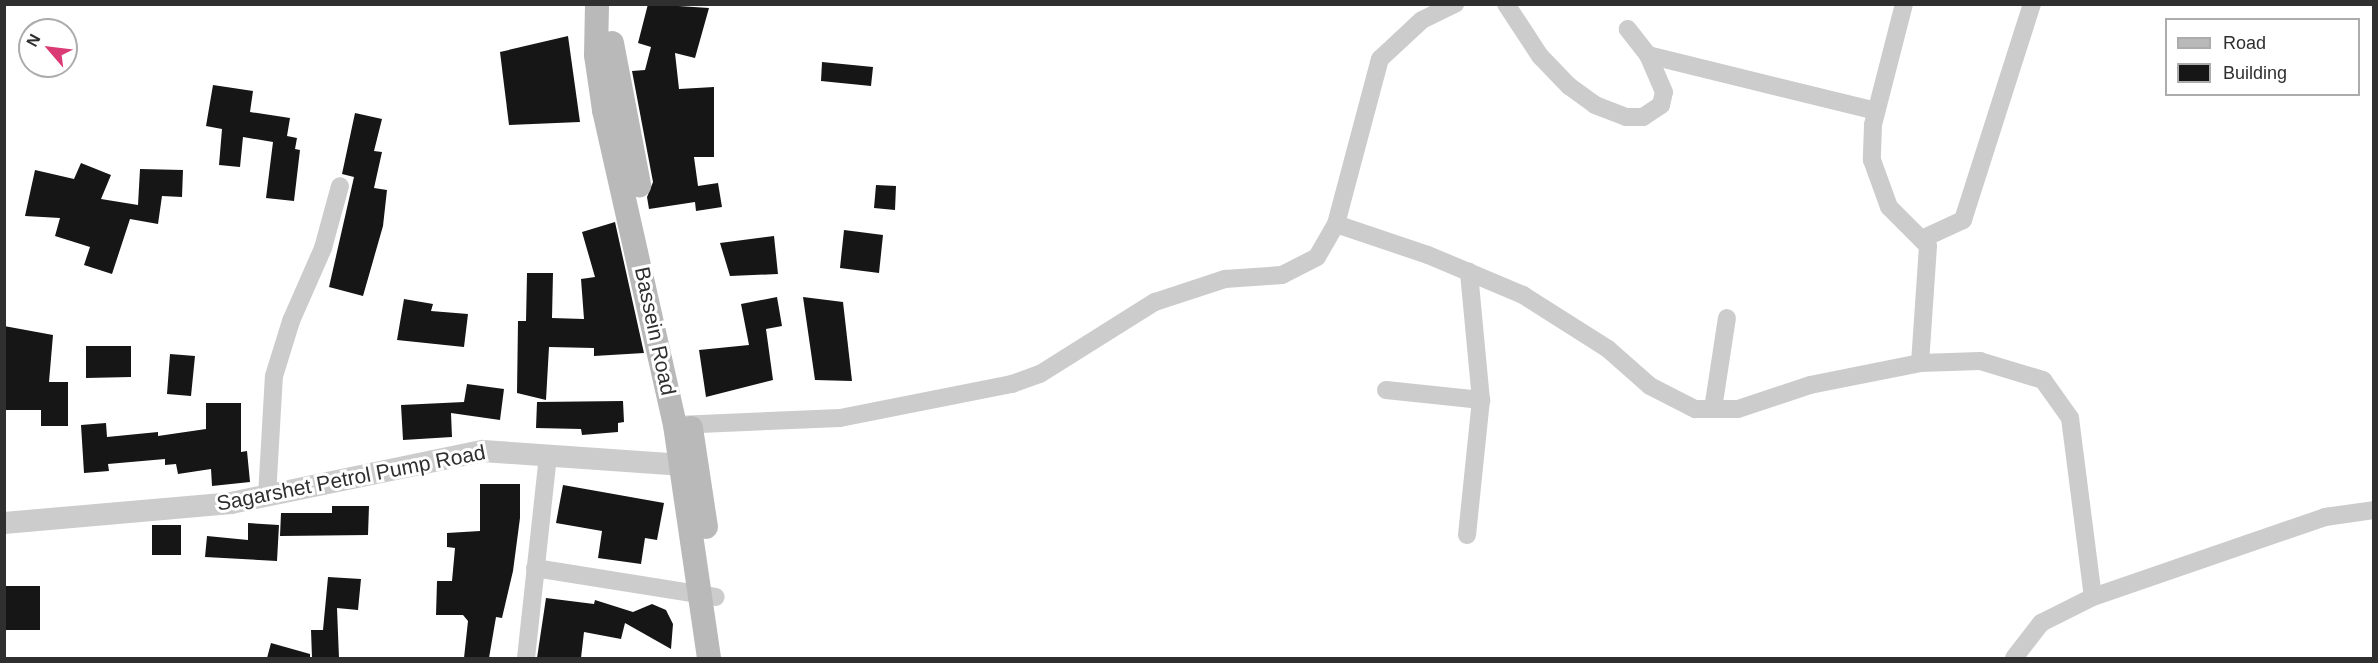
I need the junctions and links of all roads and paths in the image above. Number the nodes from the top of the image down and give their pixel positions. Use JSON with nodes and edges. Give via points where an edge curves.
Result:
{"nodes":[{"id":1,"x":597,"y":4,"type":"edge"},
{"id":2,"x":612,"y":4,"type":"edge"},
{"id":3,"x":1455,"y":4,"type":"edge"},
{"id":4,"x":1506,"y":4,"type":"edge"},
{"id":5,"x":1904,"y":4,"type":"edge"},
{"id":6,"x":2032,"y":4,"type":"edge"},
{"id":7,"x":1628,"y":29,"type":"dead end"},
{"id":8,"x":1648,"y":55,"type":"junction"},
{"id":9,"x":1876,"y":111,"type":"junction"},
{"id":10,"x":340,"y":186,"type":"dead end"},
{"id":11,"x":1336,"y":224,"type":"junction"},
{"id":12,"x":1924,"y":238,"type":"junction"},
{"id":13,"x":1469,"y":272,"type":"junction"},
{"id":14,"x":1727,"y":318,"type":"dead end"},
{"id":15,"x":1920,"y":363,"type":"junction"},
{"id":16,"x":1386,"y":390,"type":"dead end"},
{"id":17,"x":1481,"y":400,"type":"junction"},
{"id":18,"x":1713,"y":409,"type":"junction"},
{"id":19,"x":683,"y":425,"type":"junction"},
{"id":20,"x":548,"y":455,"type":"junction"},
{"id":21,"x":688,"y":466,"type":"junction"},
{"id":22,"x":267,"y":496,"type":"junction"},
{"id":23,"x":2373,"y":510,"type":"edge"},
{"id":24,"x":4,"y":523,"type":"edge"},
{"id":25,"x":1467,"y":536,"type":"dead end"},
{"id":26,"x":535,"y":568,"type":"junction"},
{"id":27,"x":708,"y":596,"type":"junction"},
{"id":28,"x":2093,"y":597,"type":"junction"},
{"id":29,"x":526,"y":658,"type":"edge"},
{"id":30,"x":709,"y":658,"type":"edge"},
{"id":31,"x":725,"y":658,"type":"edge"},
{"id":32,"x":2014,"y":658,"type":"edge"}],
"edges":[{"from":1,"to":19,"type":"main road","name":"Bassein Road","via":[[596,55],[604,110]]},
{"from":2,"to":19,"type":"main road","name":"Bassein Road","via":[[612,57]]},
{"from":3,"to":11,"type":"street","via":[[1422,20],[1380,59]]},
{"from":4,"to":8,"type":"street","via":[[1540,56],[1569,86],[1595,105],[1626,117],[1643,117],[1661,105],[1664,92]]},
{"from":5,"to":9,"type":"street"},
{"from":6,"to":12,"type":"street","via":[[1963,220]]},
{"from":7,"to":8,"type":"street"},
{"from":8,"to":9,"type":"street"},
{"from":9,"to":12,"type":"street","via":[[1872,160],[1878,184],[1895,216]]},
{"from":10,"to":22,"type":"street","via":[[323,248],[291,321],[274,375]]},
{"from":11,"to":13,"type":"street"},
{"from":11,"to":19,"type":"street","via":[[1317,257],[1282,275],[1225,279],[1155,302],[1040,374],[1012,384],[840,418]]},
{"from":12,"to":15,"type":"street","via":[[1928,261]]},
{"from":13,"to":17,"type":"street"},
{"from":13,"to":18,"type":"street","via":[[1523,295],[1608,349],[1650,386],[1695,409]]},
{"from":14,"to":18,"type":"street"},
{"from":15,"to":18,"type":"street","via":[[1810,385],[1738,409]]},
{"from":15,"to":28,"type":"street","via":[[1980,361],[2008,366],[2054,390],[2070,418]]},
{"from":16,"to":17,"type":"street"},
{"from":17,"to":25,"type":"street"},
{"from":19,"to":21,"type":"main road","name":"Bassein Road"},
{"from":20,"to":21,"type":"street","name":"Sagarshet Petrol Pump Road"},
{"from":20,"to":22,"type":"street","name":"Sagarshet Petrol Pump Road","via":[[483,451]]},
{"from":20,"to":26,"type":"street"},
{"from":21,"to":27,"type":"main road","name":"Bassein Road"},
{"from":22,"to":24,"type":"street","name":"Sagarshet Petrol Pump Road"},
{"from":23,"to":28,"type":"street","via":[[2325,517]]},
{"from":26,"to":27,"type":"street"},
{"from":26,"to":29,"type":"street"},
{"from":27,"to":30,"type":"main road","name":"Bassein Road"},
{"from":27,"to":31,"type":"main road","name":"Bassein Road"},
{"from":28,"to":32,"type":"street","via":[[2041,623]]}]}
